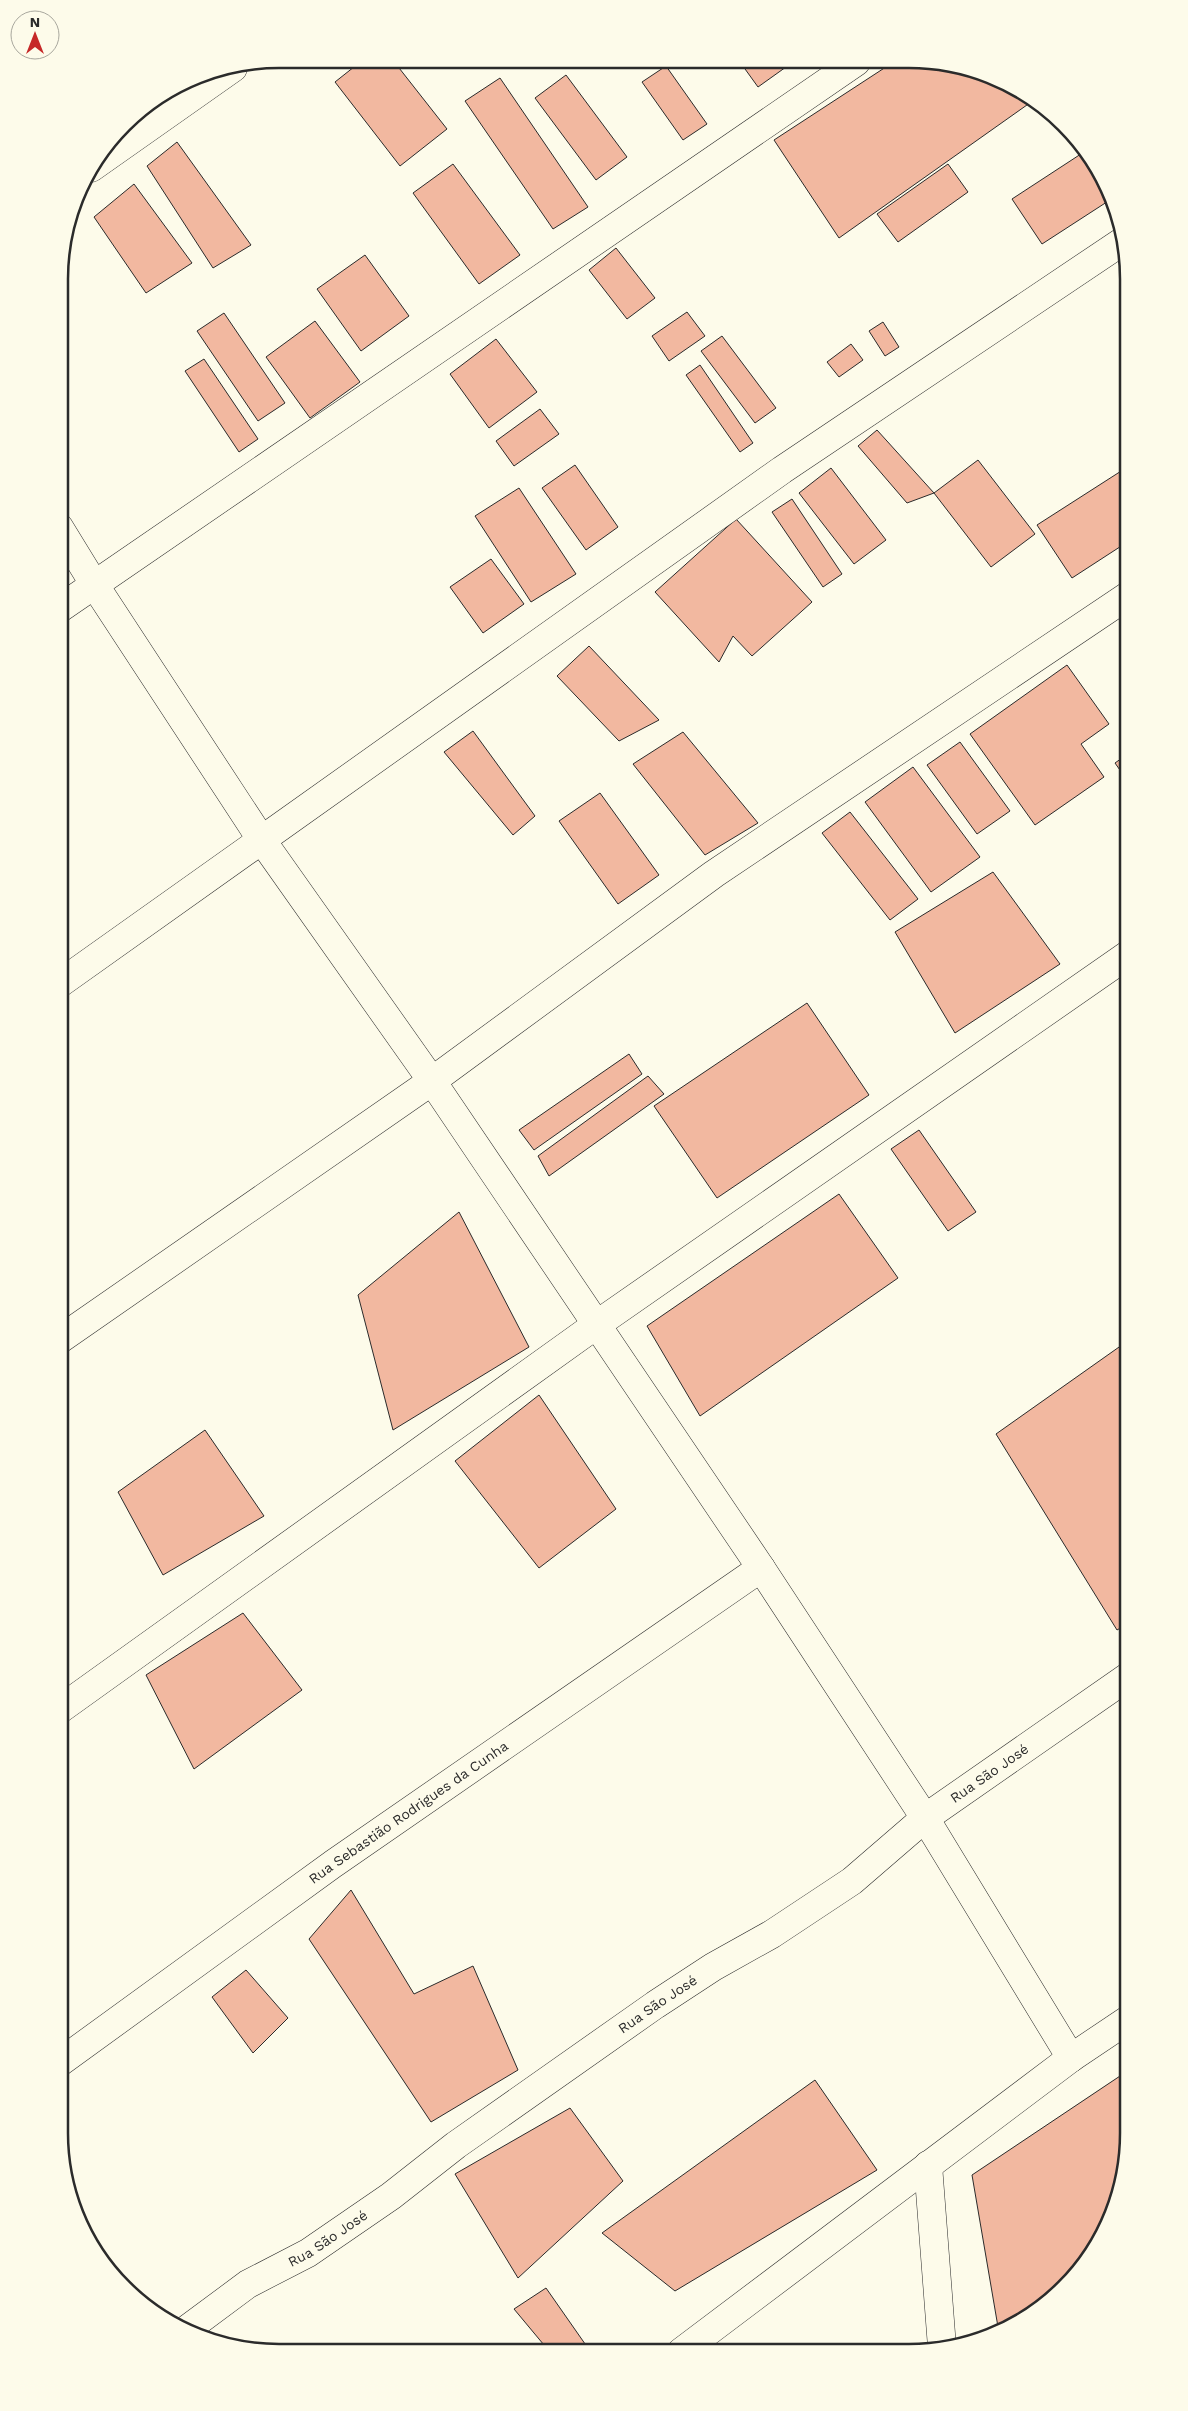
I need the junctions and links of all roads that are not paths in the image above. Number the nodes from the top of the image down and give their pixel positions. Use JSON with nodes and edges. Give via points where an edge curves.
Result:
{"nodes":[{"id":1,"x":847,"y":68,"type":"edge"},
{"id":2,"x":221,"y":76,"type":"edge"},
{"id":3,"x":105,"y":158,"type":"edge"},
{"id":4,"x":1118,"y":245,"type":"edge"},
{"id":5,"x":68,"y":542,"type":"edge"},
{"id":6,"x":94,"y":584,"type":"junction"},
{"id":7,"x":1120,"y":602,"type":"edge"},
{"id":8,"x":68,"y":603,"type":"edge"},
{"id":9,"x":260,"y":839,"type":"junction"},
{"id":10,"x":1120,"y":960,"type":"edge"},
{"id":11,"x":68,"y":978,"type":"edge"},
{"id":12,"x":432,"y":1081,"type":"junction"},
{"id":13,"x":596,"y":1325,"type":"junction"},
{"id":14,"x":68,"y":1334,"type":"edge"},
{"id":15,"x":761,"y":1568,"type":"junction"},
{"id":16,"x":1120,"y":1682,"type":"edge"},
{"id":17,"x":68,"y":1704,"type":"edge"},
{"id":18,"x":925,"y":1818,"type":"junction"},
{"id":19,"x":1120,"y":2024,"type":"edge"},
{"id":20,"x":68,"y":2056,"type":"edge"},
{"id":21,"x":1071,"y":2058,"type":"junction"},
{"id":22,"x":928,"y":2165,"type":"junction"},
{"id":23,"x":193,"y":2325,"type":"edge"},
{"id":24,"x":942,"y":2341,"type":"edge"},
{"id":25,"x":692,"y":2344,"type":"edge"}],
"edges":[{"from":1,"to":6,"type":"street"},
{"from":2,"to":3,"type":"street"},
{"from":4,"to":9,"type":"street","via":[[782,470]]},
{"from":5,"to":6,"type":"street"},
{"from":6,"to":8,"type":"street"},
{"from":6,"to":9,"type":"street"},
{"from":7,"to":12,"type":"street","via":[[714,874]]},
{"from":9,"to":11,"type":"street"},
{"from":9,"to":12,"type":"street"},
{"from":10,"to":13,"type":"street"},
{"from":12,"to":13,"type":"street"},
{"from":12,"to":14,"type":"street"},
{"from":13,"to":15,"type":"street"},
{"from":13,"to":17,"type":"street"},
{"from":15,"to":18,"type":"street"},
{"from":15,"to":20,"type":"street","name":"Rua Sebastião Rodrigues da Cunha","via":[[326,1870]]},
{"from":16,"to":18,"type":"street","name":"Rua São José"},
{"from":18,"to":21,"type":"street"},
{"from":18,"to":23,"type":"street","name":"Rua São José","via":[[852,1881],[655,2005],[456,2145],[391,2196],[308,2253],[248,2284]]},
{"from":19,"to":21,"type":"street"},
{"from":21,"to":22,"type":"street"},
{"from":22,"to":24,"type":"street"},
{"from":22,"to":25,"type":"street"}]}
